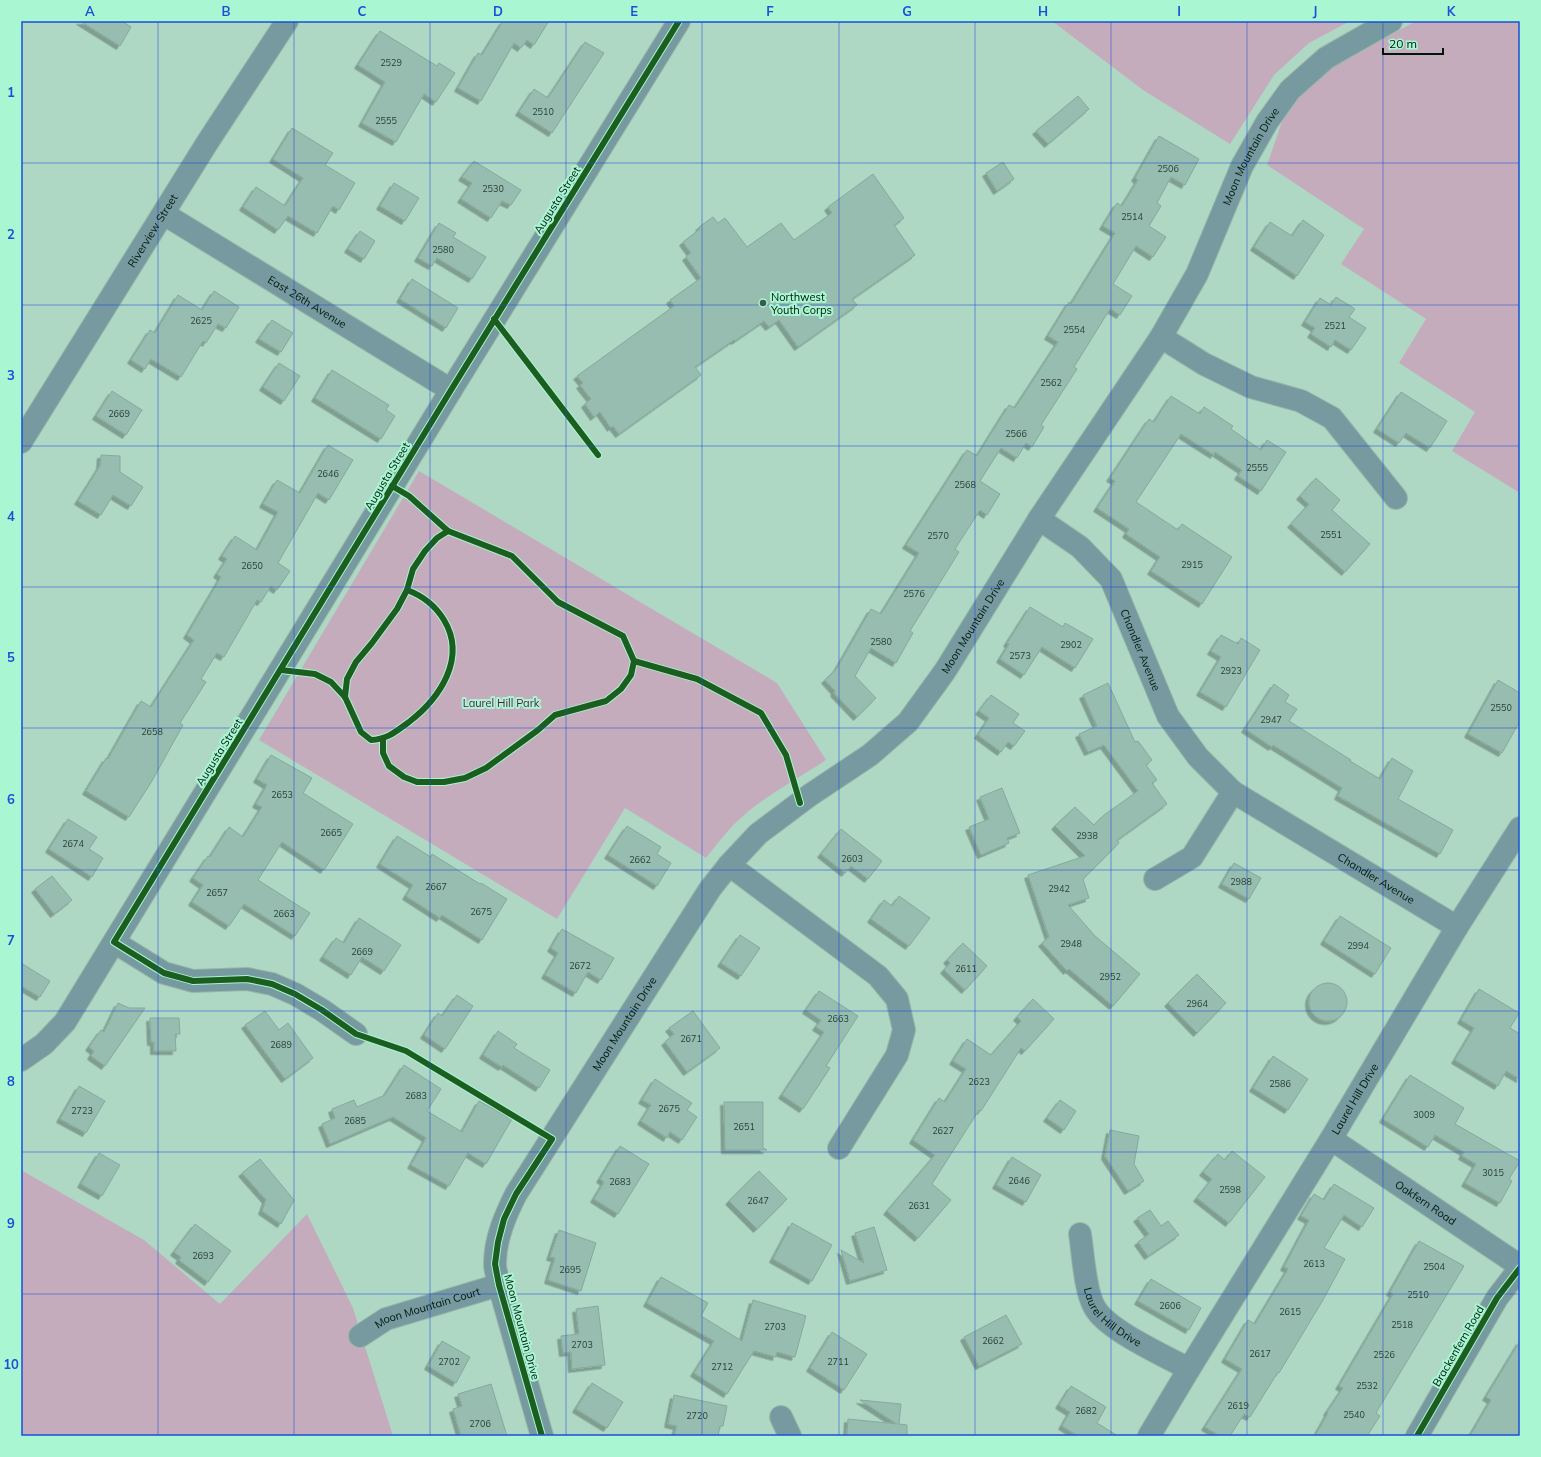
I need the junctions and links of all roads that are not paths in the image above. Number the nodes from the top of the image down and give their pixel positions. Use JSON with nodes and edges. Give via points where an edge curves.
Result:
{"nodes":[{"id":1,"x":287,"y":21,"type":"edge"},
{"id":2,"x":679,"y":21,"type":"edge"},
{"id":3,"x":1391,"y":21,"type":"edge"},
{"id":4,"x":164,"y":214,"type":"junction"},
{"id":5,"x":1160,"y":337,"type":"junction"},
{"id":6,"x":451,"y":390,"type":"junction"},
{"id":7,"x":21,"y":442,"type":"edge"},
{"id":8,"x":1396,"y":498,"type":"dead end"},
{"id":9,"x":1039,"y":518,"type":"junction"},
{"id":10,"x":1233,"y":792,"type":"junction"},
{"id":11,"x":1520,"y":828,"type":"edge"},
{"id":12,"x":729,"y":865,"type":"junction"},
{"id":13,"x":1155,"y":879,"type":"dead end"},
{"id":14,"x":1457,"y":927,"type":"junction"},
{"id":15,"x":114,"y":942,"type":"junction"},
{"id":16,"x":356,"y":1034,"type":"dead end"},
{"id":17,"x":21,"y":1060,"type":"edge"},
{"id":18,"x":1331,"y":1138,"type":"junction"},
{"id":19,"x":839,"y":1148,"type":"dead end"},
{"id":20,"x":1080,"y":1234,"type":"dead end"},
{"id":21,"x":1520,"y":1267,"type":"edge"},
{"id":22,"x":499,"y":1285,"type":"junction"},
{"id":23,"x":360,"y":1336,"type":"dead end"},
{"id":24,"x":1189,"y":1369,"type":"junction"},
{"id":25,"x":542,"y":1436,"type":"edge"},
{"id":26,"x":1149,"y":1436,"type":"edge"},
{"id":27,"x":1417,"y":1436,"type":"edge"}],
"edges":[{"from":1,"to":4,"type":"street","name":"Riverview Street"},
{"from":2,"to":6,"type":"street","name":"Augusta Street"},
{"from":3,"to":5,"type":"street","name":"Moon Mountain Drive","via":[[1326,58],[1290,90],[1276,109],[1242,166],[1197,274]]},
{"from":4,"to":6,"type":"street","name":"East 26th Avenue"},
{"from":4,"to":7,"type":"street","name":"Riverview Street"},
{"from":5,"to":8,"type":"street","via":[[1204,364],[1251,387],[1301,401],[1332,418]]},
{"from":5,"to":9,"type":"street","name":"Moon Mountain Drive"},
{"from":6,"to":15,"type":"street","name":"Augusta Street"},
{"from":9,"to":10,"type":"street","name":"Chandler Avenue","via":[[1080,547],[1112,579],[1168,716],[1198,757]]},
{"from":9,"to":12,"type":"street","name":"Moon Mountain Drive","via":[[945,671],[908,722],[870,756],[810,795],[758,834]]},
{"from":10,"to":13,"type":"street","via":[[1192,857]]},
{"from":10,"to":14,"type":"street","name":"Chandler Avenue"},
{"from":11,"to":14,"type":"street","name":"Laurel Hill Drive"},
{"from":12,"to":19,"type":"street","via":[[878,976],[897,999],[904,1030],[897,1055]]},
{"from":12,"to":22,"type":"street","name":"Moon Mountain Drive","via":[[710,889],[516,1194],[504,1219],[498,1242],[495,1264]]},
{"from":14,"to":18,"type":"street","name":"Laurel Hill Drive"},
{"from":15,"to":16,"type":"street","via":[[164,973],[193,981],[247,979],[272,984],[322,1010]]},
{"from":15,"to":17,"type":"street","name":"Augusta Street","via":[[65,1022],[44,1044]]},
{"from":18,"to":21,"type":"street","name":"Oakfern Road"},
{"from":18,"to":24,"type":"street","name":"Laurel Hill Drive"},
{"from":20,"to":24,"type":"street","name":"Laurel Hill Drive","via":[[1089,1294],[1095,1309],[1112,1327]]},
{"from":21,"to":27,"type":"street","name":"Brackenfern Road","via":[[1497,1298]]},
{"from":22,"to":23,"type":"street","name":"Moon Mountain Court","via":[[386,1319]]},
{"from":22,"to":25,"type":"street","name":"Moon Mountain Drive"},
{"from":24,"to":26,"type":"street","name":"Laurel Hill Drive"}]}
